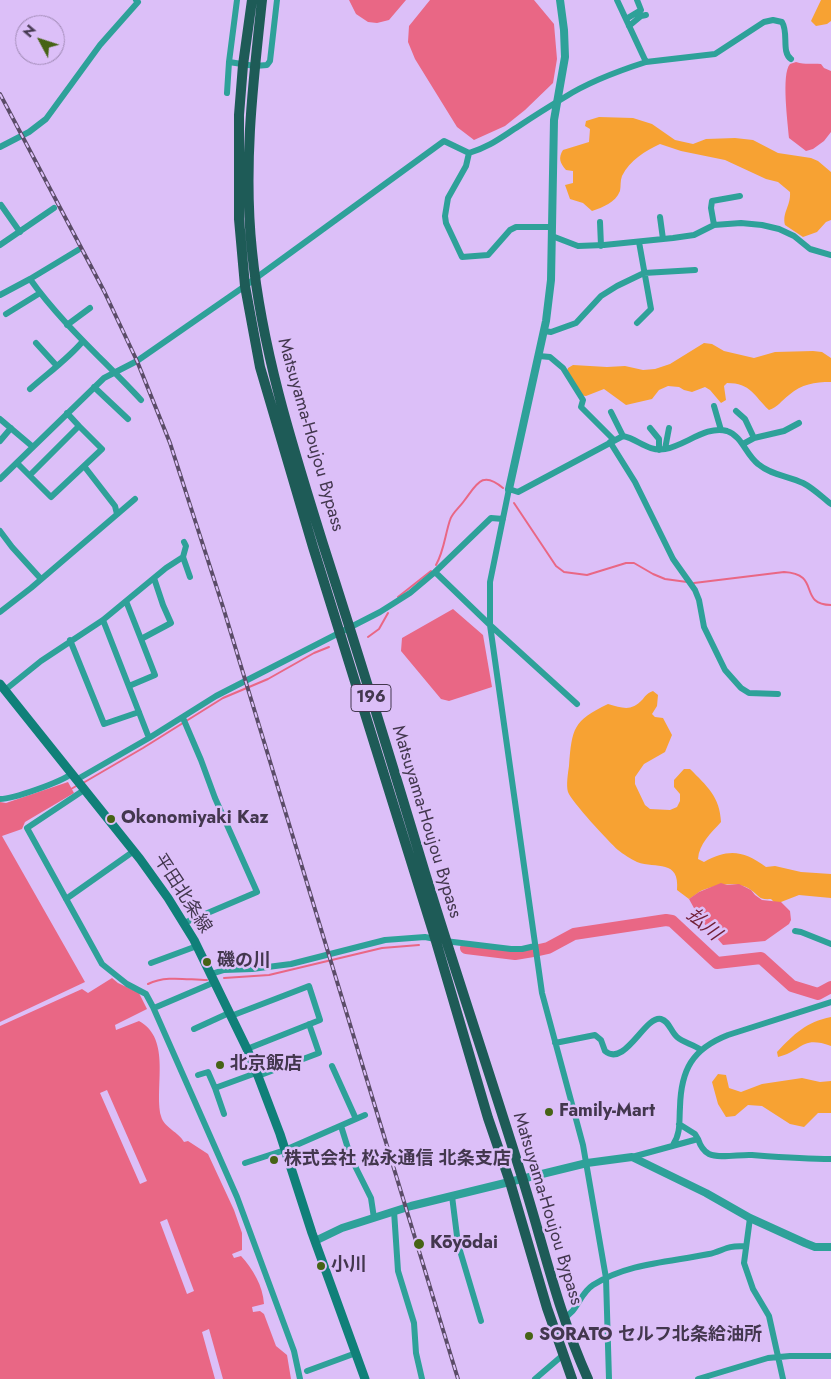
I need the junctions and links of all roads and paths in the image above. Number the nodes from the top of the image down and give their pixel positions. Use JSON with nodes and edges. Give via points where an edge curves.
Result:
{"nodes":[{"id":1,"x":136,"y":0,"type":"edge"},
{"id":2,"x":237,"y":0,"type":"edge"},
{"id":3,"x":252,"y":0,"type":"edge"},
{"id":4,"x":262,"y":0,"type":"edge"},
{"id":5,"x":277,"y":0,"type":"edge"},
{"id":6,"x":560,"y":0,"type":"edge"},
{"id":7,"x":617,"y":0,"type":"edge"},
{"id":8,"x":637,"y":0,"type":"edge"},
{"id":9,"x":646,"y":15,"type":"dead end"},
{"id":10,"x":628,"y":22,"type":"junction"},
{"id":11,"x":791,"y":59,"type":"dead end"},
{"id":12,"x":229,"y":62,"type":"junction"},
{"id":13,"x":646,"y":62,"type":"junction"},
{"id":14,"x":244,"y":64,"type":"junction"},
{"id":15,"x":255,"y":66,"type":"junction"},
{"id":16,"x":227,"y":93,"type":"dead end"},
{"id":17,"x":556,"y":103,"type":"junction"},
{"id":18,"x":0,"y":147,"type":"edge"},
{"id":19,"x":469,"y":153,"type":"junction"},
{"id":20,"x":740,"y":196,"type":"dead end"},
{"id":21,"x":0,"y":197,"type":"edge"},
{"id":22,"x":1,"y":205,"type":"edge"},
{"id":23,"x":54,"y":208,"type":"dead end"},
{"id":24,"x":660,"y":217,"type":"dead end"},
{"id":25,"x":600,"y":222,"type":"dead end"},
{"id":26,"x":714,"y":225,"type":"junction"},
{"id":27,"x":552,"y":227,"type":"junction"},
{"id":28,"x":20,"y":232,"type":"junction"},
{"id":29,"x":552,"y":236,"type":"junction"},
{"id":30,"x":663,"y":239,"type":"junction"},
{"id":31,"x":638,"y":242,"type":"junction"},
{"id":32,"x":0,"y":245,"type":"edge"},
{"id":33,"x":601,"y":246,"type":"junction"},
{"id":34,"x":78,"y":250,"type":"dead end"},
{"id":35,"x":831,"y":255,"type":"edge"},
{"id":36,"x":695,"y":270,"type":"dead end"},
{"id":37,"x":644,"y":273,"type":"junction"},
{"id":38,"x":256,"y":278,"type":"junction"},
{"id":39,"x":30,"y":280,"type":"junction"},
{"id":40,"x":245,"y":286,"type":"junction"},
{"id":41,"x":40,"y":293,"type":"junction"},
{"id":42,"x":0,"y":295,"type":"edge"},
{"id":43,"x":90,"y":308,"type":"dead end"},
{"id":44,"x":11,"y":314,"type":"dead end"},
{"id":45,"x":637,"y":323,"type":"dead end"},
{"id":46,"x":67,"y":325,"type":"junction"},
{"id":47,"x":544,"y":332,"type":"junction"},
{"id":48,"x":83,"y":341,"type":"junction"},
{"id":49,"x":37,"y":347,"type":"dead end"},
{"id":50,"x":539,"y":356,"type":"junction"},
{"id":51,"x":56,"y":365,"type":"junction"},
{"id":52,"x":114,"y":371,"type":"junction"},
{"id":53,"x":31,"y":386,"type":"dead end"},
{"id":54,"x":94,"y":387,"type":"junction"},
{"id":55,"x":141,"y":400,"type":"dead end"},
{"id":56,"x":714,"y":406,"type":"dead end"},
{"id":57,"x":736,"y":411,"type":"dead end"},
{"id":58,"x":611,"y":412,"type":"dead end"},
{"id":59,"x":67,"y":413,"type":"junction"},
{"id":60,"x":0,"y":419,"type":"edge"},
{"id":61,"x":128,"y":419,"type":"dead end"},
{"id":62,"x":799,"y":423,"type":"dead end"},
{"id":63,"x":79,"y":426,"type":"junction"},
{"id":64,"x":11,"y":428,"type":"junction"},
{"id":65,"x":650,"y":428,"type":"dead end"},
{"id":66,"x":669,"y":428,"type":"dead end"},
{"id":67,"x":24,"y":429,"type":"dead end"},
{"id":68,"x":722,"y":430,"type":"junction"},
{"id":69,"x":18,"y":435,"type":"junction"},
{"id":70,"x":623,"y":436,"type":"junction"},
{"id":71,"x":754,"y":438,"type":"junction"},
{"id":72,"x":0,"y":441,"type":"edge"},
{"id":73,"x":612,"y":441,"type":"junction"},
{"id":74,"x":743,"y":444,"type":"junction"},
{"id":75,"x":33,"y":447,"type":"junction"},
{"id":76,"x":662,"y":450,"type":"junction"},
{"id":77,"x":17,"y":463,"type":"junction"},
{"id":78,"x":84,"y":466,"type":"junction"},
{"id":79,"x":30,"y":475,"type":"junction"},
{"id":80,"x":0,"y":479,"type":"edge"},
{"id":81,"x":509,"y":489,"type":"junction"},
{"id":82,"x":135,"y":500,"type":"dead end"},
{"id":83,"x":831,"y":504,"type":"edge"},
{"id":84,"x":117,"y":514,"type":"junction"},
{"id":85,"x":502,"y":519,"type":"junction"},
{"id":86,"x":0,"y":530,"type":"edge"},
{"id":87,"x":184,"y":542,"type":"dead end"},
{"id":88,"x":183,"y":557,"type":"junction"},
{"id":89,"x":435,"y":572,"type":"junction"},
{"id":90,"x":190,"y":577,"type":"dead end"},
{"id":91,"x":154,"y":578,"type":"junction"},
{"id":92,"x":41,"y":579,"type":"junction"},
{"id":93,"x":126,"y":601,"type":"junction"},
{"id":94,"x":0,"y":612,"type":"edge"},
{"id":95,"x":103,"y":620,"type":"junction"},
{"id":96,"x":490,"y":625,"type":"junction"},
{"id":97,"x":344,"y":630,"type":"junction"},
{"id":98,"x":141,"y":639,"type":"junction"},
{"id":99,"x":70,"y":640,"type":"junction"},
{"id":100,"x":129,"y":686,"type":"junction"},
{"id":101,"x":2,"y":687,"type":"edge"},
{"id":102,"x":778,"y":694,"type":"dead end"},
{"id":103,"x":577,"y":704,"type":"dead end"},
{"id":104,"x":139,"y":712,"type":"junction"},
{"id":105,"x":184,"y":720,"type":"junction"},
{"id":106,"x":149,"y":738,"type":"junction"},
{"id":107,"x":78,"y":782,"type":"junction"},
{"id":108,"x":0,"y":799,"type":"edge"},
{"id":109,"x":134,"y":852,"type":"junction"},
{"id":110,"x":66,"y":899,"type":"junction"},
{"id":111,"x":184,"y":923,"type":"junction"},
{"id":112,"x":795,"y":931,"type":"dead end"},
{"id":113,"x":440,"y":940,"type":"junction"},
{"id":114,"x":831,"y":944,"type":"edge"},
{"id":115,"x":197,"y":946,"type":"junction"},
{"id":116,"x":536,"y":946,"type":"junction"},
{"id":117,"x":151,"y":963,"type":"dead end"},
{"id":118,"x":213,"y":978,"type":"junction"},
{"id":119,"x":831,"y":1002,"type":"edge"},
{"id":120,"x":154,"y":1008,"type":"junction"},
{"id":121,"x":230,"y":1015,"type":"junction"},
{"id":122,"x":309,"y":1024,"type":"junction"},
{"id":123,"x":194,"y":1030,"type":"dead end"},
{"id":124,"x":555,"y":1043,"type":"junction"},
{"id":125,"x":247,"y":1049,"type":"junction"},
{"id":126,"x":701,"y":1050,"type":"junction"},
{"id":127,"x":332,"y":1066,"type":"dead end"},
{"id":128,"x":257,"y":1074,"type":"junction"},
{"id":129,"x":198,"y":1075,"type":"dead end"},
{"id":130,"x":215,"y":1088,"type":"junction"},
{"id":131,"x":224,"y":1114,"type":"dead end"},
{"id":132,"x":365,"y":1115,"type":"dead end"},
{"id":133,"x":356,"y":1119,"type":"junction"},
{"id":134,"x":680,"y":1124,"type":"junction"},
{"id":135,"x":341,"y":1126,"type":"junction"},
{"id":136,"x":698,"y":1139,"type":"junction"},
{"id":137,"x":672,"y":1145,"type":"junction"},
{"id":138,"x":285,"y":1150,"type":"junction"},
{"id":139,"x":632,"y":1156,"type":"junction"},
{"id":140,"x":831,"y":1159,"type":"edge"},
{"id":141,"x":245,"y":1163,"type":"dead end"},
{"id":142,"x":587,"y":1163,"type":"junction"},
{"id":143,"x":523,"y":1178,"type":"junction"},
{"id":144,"x":510,"y":1182,"type":"junction"},
{"id":145,"x":452,"y":1196,"type":"junction"},
{"id":146,"x":394,"y":1211,"type":"junction"},
{"id":147,"x":374,"y":1218,"type":"junction"},
{"id":148,"x":750,"y":1218,"type":"junction"},
{"id":149,"x":315,"y":1241,"type":"junction"},
{"id":150,"x":746,"y":1246,"type":"junction"},
{"id":151,"x":831,"y":1247,"type":"edge"},
{"id":152,"x":606,"y":1278,"type":"junction"},
{"id":153,"x":563,"y":1318,"type":"junction"},
{"id":154,"x":481,"y":1321,"type":"dead end"},
{"id":155,"x":356,"y":1353,"type":"junction"},
{"id":156,"x":563,"y":1355,"type":"junction"},
{"id":157,"x":831,"y":1356,"type":"edge"},
{"id":158,"x":779,"y":1357,"type":"junction"},
{"id":159,"x":307,"y":1371,"type":"dead end"},
{"id":160,"x":300,"y":1379,"type":"edge"},
{"id":161,"x":365,"y":1379,"type":"edge"},
{"id":162,"x":422,"y":1379,"type":"edge"},
{"id":163,"x":535,"y":1379,"type":"edge"},
{"id":164,"x":572,"y":1379,"type":"edge"},
{"id":165,"x":588,"y":1379,"type":"edge"},
{"id":166,"x":609,"y":1379,"type":"edge"},
{"id":167,"x":698,"y":1379,"type":"edge"},
{"id":168,"x":783,"y":1379,"type":"edge"}],
"edges":[{"from":1,"to":18,"type":"street","via":[[138,2],[100,45],[46,120]]},
{"from":2,"to":12,"type":"street"},
{"from":3,"to":14,"type":"highway","name":"Matsuyama-Houjou Bypass","number":"196"},
{"from":4,"to":15,"type":"highway","name":"Matsuyama-Houjou Bypass","number":"196"},
{"from":5,"to":15,"type":"street","via":[[270,62]]},
{"from":6,"to":17,"type":"street","via":[[565,57]]},
{"from":7,"to":10,"type":"street"},
{"from":8,"to":10,"type":"street","via":[[641,10]]},
{"from":9,"to":10,"type":"street"},
{"from":10,"to":13,"type":"street"},
{"from":11,"to":13,"type":"street","via":[[786,51],[785,27],[782,22],[773,20],[764,22],[716,54]]},
{"from":12,"to":14,"type":"street"},
{"from":12,"to":16,"type":"street"},
{"from":13,"to":17,"type":"street","via":[[613,72]]},
{"from":14,"to":15,"type":"street"},
{"from":14,"to":40,"type":"highway","name":"Matsuyama-Houjou Bypass","number":"196","via":[[238,160]]},
{"from":15,"to":38,"type":"highway","name":"Matsuyama-Houjou Bypass","number":"196","via":[[249,158],[251,248]]},
{"from":17,"to":19,"type":"street","via":[[501,139]]},
{"from":17,"to":27,"type":"street"},
{"from":19,"to":27,"type":"street","via":[[466,166],[448,198],[445,216],[462,257],[488,255],[516,227]]},
{"from":19,"to":38,"type":"street","via":[[444,141]]},
{"from":20,"to":26,"type":"street","via":[[712,201]]},
{"from":21,"to":22,"type":"street"},
{"from":22,"to":28,"type":"street"},
{"from":23,"to":28,"type":"street"},
{"from":24,"to":30,"type":"street"},
{"from":25,"to":33,"type":"street"},
{"from":26,"to":30,"type":"street","via":[[694,234]]},
{"from":26,"to":35,"type":"street","via":[[741,223],[779,229],[794,236],[810,250]]},
{"from":27,"to":29,"type":"street"},
{"from":28,"to":32,"type":"street"},
{"from":29,"to":33,"type":"street","via":[[578,246]]},
{"from":29,"to":47,"type":"street","via":[[551,280]]},
{"from":30,"to":31,"type":"street"},
{"from":31,"to":33,"type":"street"},
{"from":31,"to":37,"type":"street"},
{"from":34,"to":39,"type":"street"},
{"from":36,"to":37,"type":"street"},
{"from":37,"to":45,"type":"street","via":[[651,309]]},
{"from":37,"to":47,"type":"street","via":[[601,296],[576,324]]},
{"from":38,"to":40,"type":"street"},
{"from":38,"to":97,"type":"highway","name":"Matsuyama-Houjou Bypass","number":"196","via":[[272,366]]},
{"from":39,"to":41,"type":"street"},
{"from":39,"to":42,"type":"street"},
{"from":40,"to":52,"type":"street","via":[[137,361]]},
{"from":40,"to":97,"type":"highway","name":"Matsuyama-Houjou Bypass","number":"196","via":[[271,407]]},
{"from":41,"to":44,"type":"street"},
{"from":41,"to":46,"type":"street"},
{"from":43,"to":46,"type":"street"},
{"from":46,"to":48,"type":"street"},
{"from":47,"to":50,"type":"street"},
{"from":48,"to":51,"type":"street"},
{"from":48,"to":52,"type":"street"},
{"from":49,"to":51,"type":"street"},
{"from":50,"to":73,"type":"street","via":[[550,357],[563,368],[583,400],[581,406]]},
{"from":50,"to":81,"type":"street"},
{"from":51,"to":53,"type":"street"},
{"from":52,"to":54,"type":"street"},
{"from":52,"to":55,"type":"street"},
{"from":54,"to":59,"type":"street"},
{"from":54,"to":61,"type":"street"},
{"from":56,"to":68,"type":"street"},
{"from":57,"to":71,"type":"street","via":[[746,418]]},
{"from":58,"to":70,"type":"street"},
{"from":59,"to":63,"type":"street"},
{"from":59,"to":75,"type":"street"},
{"from":60,"to":64,"type":"street"},
{"from":62,"to":71,"type":"street","via":[[784,431]]},
{"from":63,"to":78,"type":"street","via":[[102,449]]},
{"from":63,"to":79,"type":"street"},
{"from":64,"to":69,"type":"street"},
{"from":64,"to":72,"type":"street"},
{"from":65,"to":76,"type":"street","via":[[659,439]]},
{"from":66,"to":76,"type":"street"},
{"from":67,"to":69,"type":"street"},
{"from":68,"to":74,"type":"street"},
{"from":68,"to":76,"type":"street","via":[[708,432]]},
{"from":69,"to":75,"type":"street"},
{"from":70,"to":73,"type":"street"},
{"from":70,"to":76,"type":"street"},
{"from":71,"to":74,"type":"street"},
{"from":73,"to":81,"type":"street","via":[[518,492]]},
{"from":73,"to":102,"type":"street","via":[[651,510],[673,558],[699,600],[704,627],[725,670],[749,693]]},
{"from":74,"to":83,"type":"street","via":[[761,467],[803,483]]},
{"from":75,"to":77,"type":"street"},
{"from":77,"to":79,"type":"street"},
{"from":77,"to":80,"type":"street"},
{"from":78,"to":79,"type":"street","via":[[50,497]]},
{"from":78,"to":84,"type":"street","via":[[115,506]]},
{"from":81,"to":85,"type":"street"},
{"from":82,"to":84,"type":"street"},
{"from":84,"to":92,"type":"street"},
{"from":85,"to":89,"type":"street","via":[[490,518]]},
{"from":85,"to":96,"type":"street","via":[[490,582]]},
{"from":86,"to":92,"type":"street"},
{"from":87,"to":88,"type":"street"},
{"from":88,"to":90,"type":"street"},
{"from":88,"to":91,"type":"street"},
{"from":89,"to":96,"type":"street"},
{"from":89,"to":97,"type":"street","via":[[403,598]]},
{"from":91,"to":93,"type":"street"},
{"from":91,"to":98,"type":"street","via":[[171,623]]},
{"from":92,"to":94,"type":"street"},
{"from":93,"to":95,"type":"street"},
{"from":93,"to":98,"type":"street"},
{"from":95,"to":99,"type":"street"},
{"from":95,"to":100,"type":"street"},
{"from":96,"to":103,"type":"street"},
{"from":96,"to":116,"type":"street"},
{"from":97,"to":105,"type":"street","via":[[216,696]]},
{"from":97,"to":113,"type":"highway","name":"Matsuyama-Houjou Bypass","number":"196"},
{"from":98,"to":100,"type":"street","via":[[155,675]]},
{"from":99,"to":101,"type":"street"},
{"from":99,"to":104,"type":"street","via":[[104,724]]},
{"from":100,"to":104,"type":"street"},
{"from":101,"to":107,"type":"main road","name":"平田北条線"},
{"from":104,"to":106,"type":"street"},
{"from":105,"to":106,"type":"street"},
{"from":105,"to":111,"type":"street","via":[[257,892]]},
{"from":106,"to":107,"type":"street"},
{"from":107,"to":108,"type":"street","via":[[66,778]]},
{"from":107,"to":109,"type":"main road","name":"平田北条線"},
{"from":107,"to":110,"type":"street","via":[[27,828]]},
{"from":109,"to":110,"type":"street"},
{"from":109,"to":111,"type":"main road","name":"平田北条線"},
{"from":110,"to":120,"type":"street","via":[[102,964],[146,994]]},
{"from":111,"to":115,"type":"main road","name":"平田北条線"},
{"from":112,"to":114,"type":"street"},
{"from":113,"to":116,"type":"street","via":[[511,949]]},
{"from":113,"to":118,"type":"street","via":[[425,937],[385,940],[291,964],[224,970]]},
{"from":113,"to":143,"type":"highway","name":"Matsuyama-Houjou Bypass","number":"196"},
{"from":113,"to":144,"type":"highway","name":"Matsuyama-Houjou Bypass","number":"196","via":[[488,1118]]},
{"from":115,"to":117,"type":"street"},
{"from":115,"to":118,"type":"main road","name":"平田北条線"},
{"from":116,"to":124,"type":"street","via":[[542,992]]},
{"from":118,"to":120,"type":"street"},
{"from":118,"to":121,"type":"main road","name":"平田北条線"},
{"from":119,"to":126,"type":"street","via":[[728,1035]]},
{"from":120,"to":160,"type":"street","via":[[237,1197],[294,1351]]},
{"from":121,"to":122,"type":"street","via":[[309,986],[320,1020]]},
{"from":121,"to":123,"type":"street"},
{"from":121,"to":125,"type":"main road","name":"平田北条線"},
{"from":122,"to":125,"type":"street"},
{"from":122,"to":128,"type":"street","via":[[319,1053]]},
{"from":124,"to":126,"type":"street","via":[[595,1035],[605,1051],[612,1055],[634,1041],[651,1023],[662,1019],[677,1037]]},
{"from":124,"to":142,"type":"street"},
{"from":125,"to":128,"type":"main road","name":"平田北条線"},
{"from":126,"to":134,"type":"street","via":[[692,1059],[683,1080]]},
{"from":127,"to":133,"type":"street"},
{"from":128,"to":130,"type":"street"},
{"from":128,"to":138,"type":"main road","name":"平田北条線"},
{"from":129,"to":130,"type":"street","via":[[208,1072]]},
{"from":130,"to":131,"type":"street"},
{"from":132,"to":133,"type":"street"},
{"from":133,"to":135,"type":"street"},
{"from":134,"to":136,"type":"street"},
{"from":134,"to":137,"type":"street"},
{"from":135,"to":138,"type":"street"},
{"from":135,"to":147,"type":"street","via":[[351,1158],[370,1198]]},
{"from":136,"to":137,"type":"street"},
{"from":136,"to":140,"type":"street","via":[[708,1154],[715,1156]]},
{"from":137,"to":139,"type":"street"},
{"from":138,"to":141,"type":"street"},
{"from":138,"to":149,"type":"main road","name":"平田北条線"},
{"from":139,"to":142,"type":"street"},
{"from":139,"to":148,"type":"street","via":[[706,1192]]},
{"from":142,"to":143,"type":"street"},
{"from":142,"to":152,"type":"street"},
{"from":143,"to":144,"type":"street"},
{"from":143,"to":153,"type":"highway","name":"Matsuyama-Houjou Bypass","number":"196"},
{"from":144,"to":145,"type":"street"},
{"from":144,"to":156,"type":"highway","name":"Matsuyama-Houjou Bypass","number":"196"},
{"from":145,"to":146,"type":"street"},
{"from":145,"to":154,"type":"street","via":[[458,1244]]},
{"from":146,"to":147,"type":"street"},
{"from":146,"to":162,"type":"street","via":[[398,1271],[414,1323]]},
{"from":147,"to":149,"type":"street"},
{"from":148,"to":150,"type":"street"},
{"from":148,"to":151,"type":"street","via":[[815,1247]]},
{"from":149,"to":155,"type":"main road","name":"平田北条線"},
{"from":150,"to":152,"type":"street","via":[[653,1263]]},
{"from":150,"to":158,"type":"street","via":[[744,1263],[753,1289],[769,1316]]},
{"from":152,"to":153,"type":"street","via":[[583,1293],[574,1311]]},
{"from":152,"to":166,"type":"street"},
{"from":153,"to":165,"type":"highway","name":"Matsuyama-Houjou Bypass","number":"196"},
{"from":155,"to":159,"type":"street"},
{"from":155,"to":161,"type":"main road","name":"平田北条線"},
{"from":156,"to":163,"type":"street"},
{"from":156,"to":164,"type":"highway","name":"Matsuyama-Houjou Bypass","number":"196"},
{"from":157,"to":158,"type":"street"},
{"from":158,"to":167,"type":"street"},
{"from":158,"to":168,"type":"street"}]}
